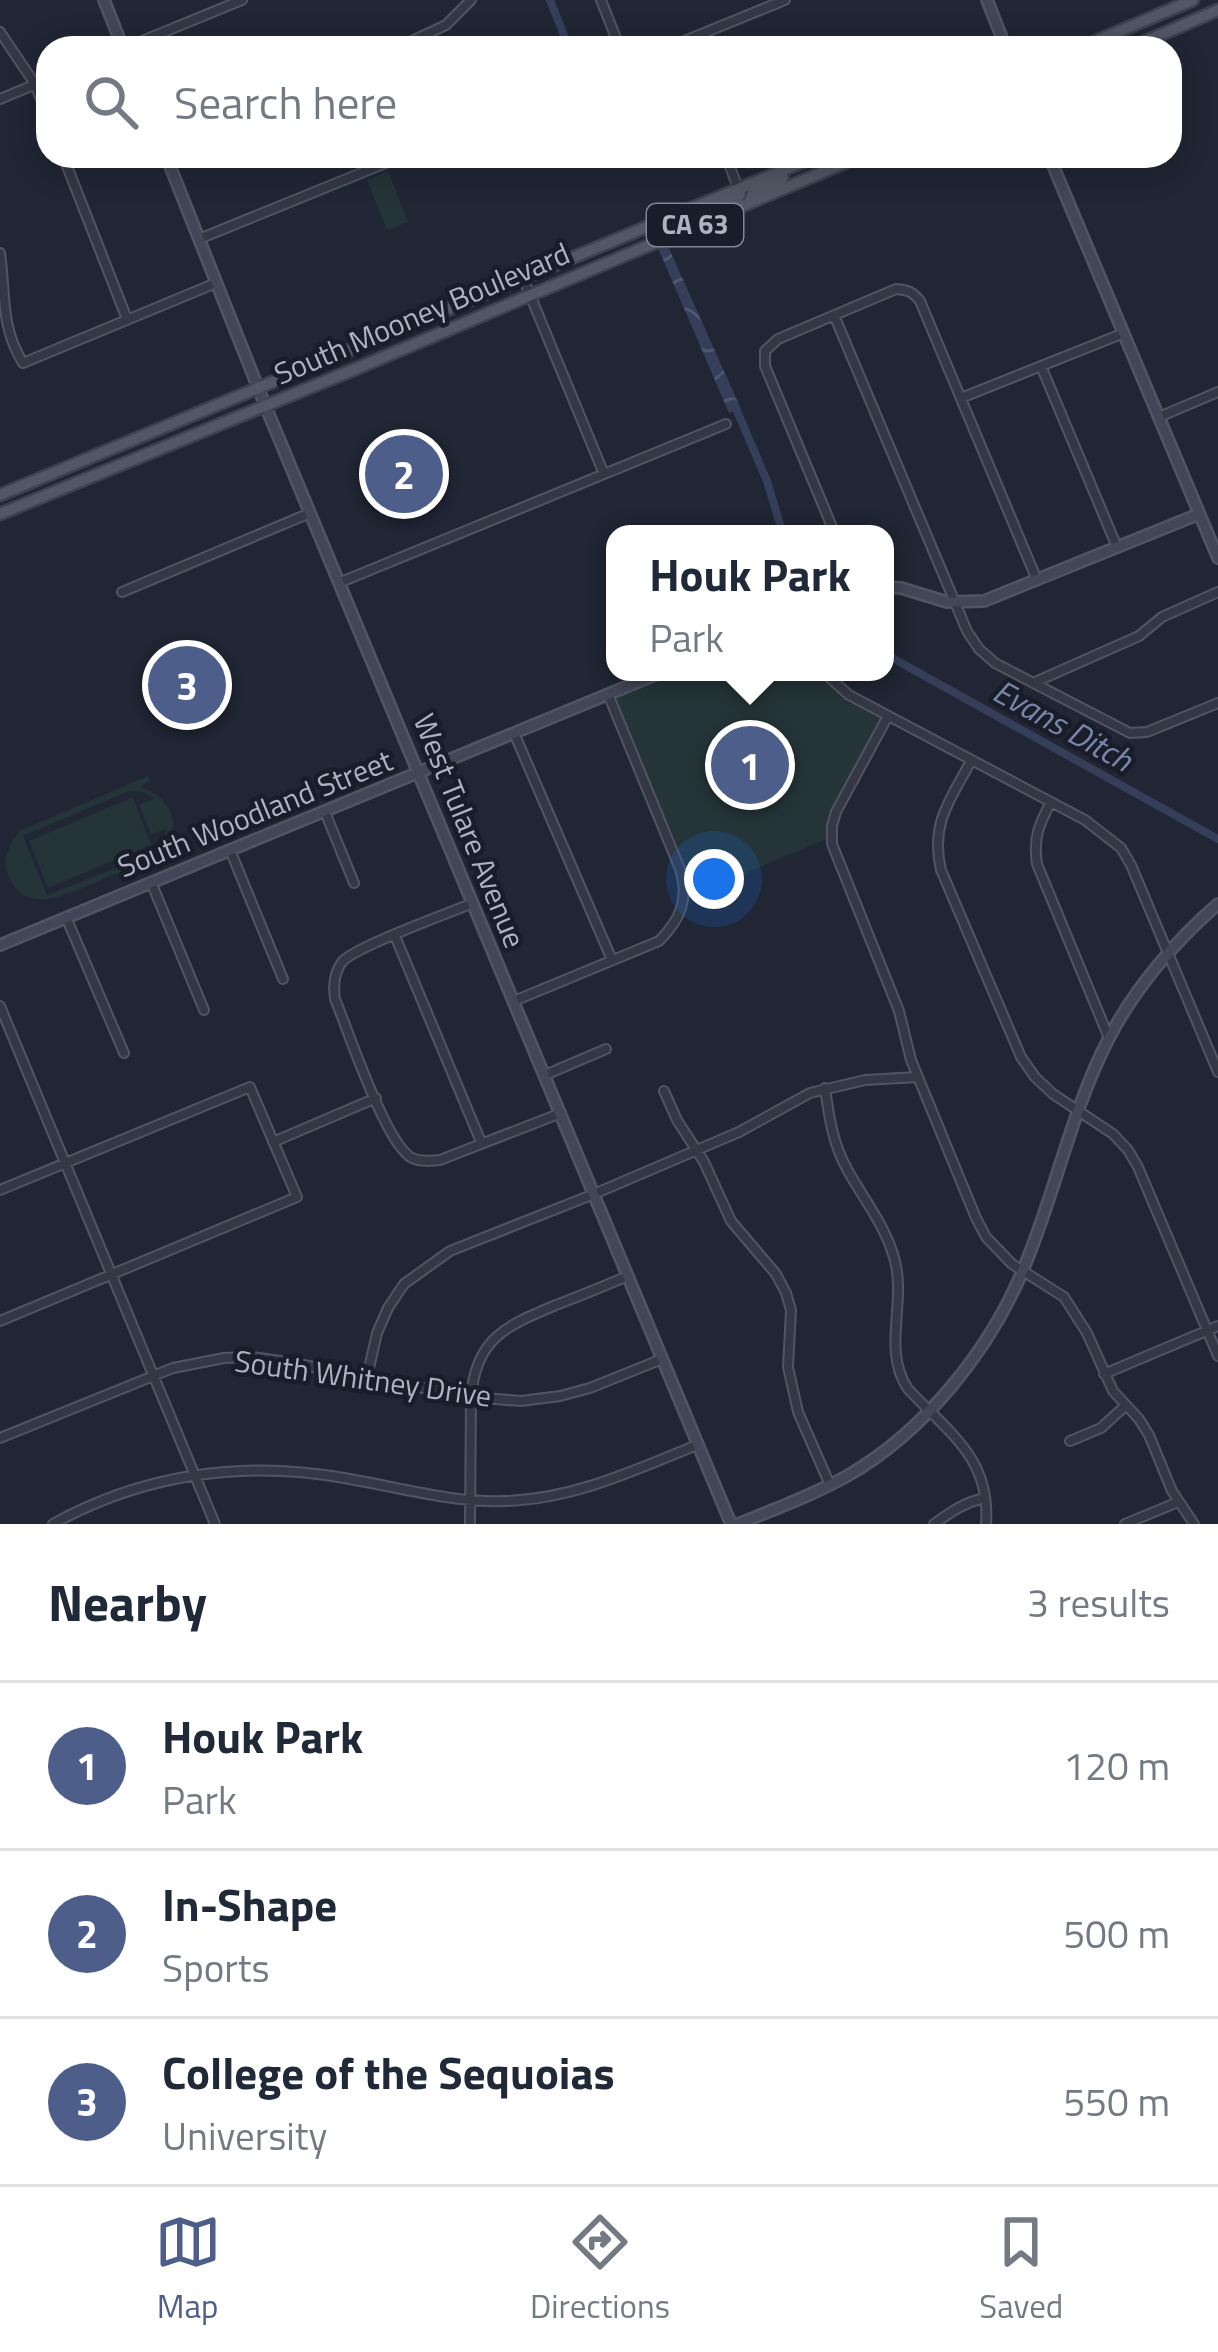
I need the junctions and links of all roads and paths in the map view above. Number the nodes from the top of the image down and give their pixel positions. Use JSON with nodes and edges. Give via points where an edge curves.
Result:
{"nodes":[{"id":1,"x":104,"y":0,"type":"edge"},
{"id":2,"x":242,"y":0,"type":"edge"},
{"id":3,"x":471,"y":0,"type":"edge"},
{"id":4,"x":602,"y":0,"type":"edge"},
{"id":5,"x":785,"y":0,"type":"edge"},
{"id":6,"x":987,"y":0,"type":"edge"},
{"id":7,"x":1193,"y":0,"type":"edge"},
{"id":8,"x":768,"y":3,"type":"edge"},
{"id":9,"x":1218,"y":10,"type":"edge"},
{"id":10,"x":0,"y":32,"type":"edge"},
{"id":11,"x":119,"y":36,"type":"edge"},
{"id":12,"x":154,"y":36,"type":"edge"},
{"id":13,"x":423,"y":36,"type":"edge"},
{"id":14,"x":616,"y":36,"type":"edge"},
{"id":15,"x":701,"y":36,"type":"edge"},
{"id":16,"x":1001,"y":36,"type":"edge"},
{"id":17,"x":1108,"y":36,"type":"edge"},
{"id":18,"x":1158,"y":36,"type":"edge"},
{"id":19,"x":35,"y":84,"type":"joint"},
{"id":20,"x":0,"y":99,"type":"edge"},
{"id":21,"x":68,"y":168,"type":"edge"},
{"id":22,"x":171,"y":168,"type":"edge"},
{"id":23,"x":374,"y":168,"type":"edge"},
{"id":24,"x":731,"y":168,"type":"edge"},
{"id":25,"x":789,"y":168,"type":"edge"},
{"id":26,"x":804,"y":168,"type":"edge"},
{"id":27,"x":832,"y":168,"type":"edge"},
{"id":28,"x":1054,"y":168,"type":"edge"},
{"id":29,"x":739,"y":189,"type":"junction"},
{"id":30,"x":749,"y":203,"type":"junction"},
{"id":31,"x":199,"y":239,"type":"junction"},
{"id":32,"x":0,"y":253,"type":"edge"},
{"id":33,"x":626,"y":254,"type":"junction"},
{"id":34,"x":523,"y":278,"type":"junction"},
{"id":35,"x":216,"y":283,"type":"junction"},
{"id":36,"x":530,"y":294,"type":"junction"},
{"id":37,"x":834,"y":315,"type":"junction"},
{"id":38,"x":127,"y":319,"type":"junction"},
{"id":39,"x":1124,"y":333,"type":"junction"},
{"id":40,"x":1041,"y":366,"type":"junction"},
{"id":41,"x":258,"y":388,"type":"junction"},
{"id":42,"x":1218,"y":392,"type":"edge"},
{"id":43,"x":961,"y":398,"type":"junction"},
{"id":44,"x":266,"y":405,"type":"junction"},
{"id":45,"x":1159,"y":417,"type":"junction"},
{"id":46,"x":726,"y":424,"type":"dead end"},
{"id":47,"x":604,"y":474,"type":"junction"},
{"id":48,"x":0,"y":495,"type":"edge"},
{"id":49,"x":310,"y":513,"type":"junction"},
{"id":50,"x":0,"y":514,"type":"edge"},
{"id":51,"x":1199,"y":514,"type":"junction"},
{"id":52,"x":832,"y":525,"type":"edge"},
{"id":53,"x":1117,"y":548,"type":"junction"},
{"id":54,"x":1218,"y":558,"type":"edge"},
{"id":55,"x":1037,"y":580,"type":"junction"},
{"id":56,"x":341,"y":582,"type":"junction"},
{"id":57,"x":894,"y":587,"type":"edge"},
{"id":58,"x":122,"y":592,"type":"dead end"},
{"id":59,"x":1218,"y":592,"type":"edge"},
{"id":60,"x":955,"y":603,"type":"junction"},
{"id":61,"x":640,"y":681,"type":"edge"},
{"id":62,"x":834,"y":681,"type":"edge"},
{"id":63,"x":1034,"y":683,"type":"junction"},
{"id":64,"x":608,"y":694,"type":"junction"},
{"id":65,"x":1218,"y":703,"type":"edge"},
{"id":66,"x":888,"y":716,"type":"junction"},
{"id":67,"x":514,"y":733,"type":"junction"},
{"id":68,"x":971,"y":761,"type":"junction"},
{"id":69,"x":419,"y":773,"type":"junction"},
{"id":70,"x":1051,"y":802,"type":"junction"},
{"id":71,"x":325,"y":812,"type":"junction"},
{"id":72,"x":230,"y":850,"type":"junction"},
{"id":73,"x":151,"y":883,"type":"junction"},
{"id":74,"x":354,"y":884,"type":"dead end"},
{"id":75,"x":473,"y":903,"type":"junction"},
{"id":76,"x":1218,"y":904,"type":"edge"},
{"id":77,"x":66,"y":917,"type":"junction"},
{"id":78,"x":395,"y":936,"type":"junction"},
{"id":79,"x":0,"y":945,"type":"edge"},
{"id":80,"x":1168,"y":953,"type":"junction"},
{"id":81,"x":612,"y":961,"type":"junction"},
{"id":82,"x":283,"y":979,"type":"dead end"},
{"id":83,"x":514,"y":1001,"type":"junction"},
{"id":84,"x":0,"y":1006,"type":"edge"},
{"id":85,"x":204,"y":1010,"type":"dead end"},
{"id":86,"x":1109,"y":1038,"type":"junction"},
{"id":87,"x":606,"y":1049,"type":"dead end"},
{"id":88,"x":124,"y":1053,"type":"dead end"},
{"id":89,"x":1218,"y":1072,"type":"edge"},
{"id":90,"x":544,"y":1075,"type":"junction"},
{"id":91,"x":918,"y":1077,"type":"junction"},
{"id":92,"x":825,"y":1088,"type":"junction"},
{"id":93,"x":664,"y":1091,"type":"dead end"},
{"id":94,"x":376,"y":1099,"type":"junction"},
{"id":95,"x":1080,"y":1111,"type":"junction"},
{"id":96,"x":561,"y":1113,"type":"junction"},
{"id":97,"x":273,"y":1142,"type":"junction"},
{"id":98,"x":482,"y":1142,"type":"junction"},
{"id":99,"x":697,"y":1149,"type":"junction"},
{"id":100,"x":65,"y":1163,"type":"junction"},
{"id":101,"x":0,"y":1190,"type":"edge"},
{"id":102,"x":594,"y":1194,"type":"junction"},
{"id":103,"x":1024,"y":1270,"type":"junction"},
{"id":104,"x":112,"y":1274,"type":"junction"},
{"id":105,"x":628,"y":1276,"type":"junction"},
{"id":106,"x":0,"y":1321,"type":"edge"},
{"id":107,"x":1218,"y":1326,"type":"edge"},
{"id":108,"x":1208,"y":1330,"type":"junction"},
{"id":109,"x":1218,"y":1356,"type":"edge"},
{"id":110,"x":662,"y":1359,"type":"junction"},
{"id":111,"x":1104,"y":1374,"type":"junction"},
{"id":112,"x":153,"y":1376,"type":"junction"},
{"id":113,"x":367,"y":1377,"type":"junction"},
{"id":114,"x":471,"y":1397,"type":"junction"},
{"id":115,"x":1125,"y":1406,"type":"junction"},
{"id":116,"x":928,"y":1412,"type":"junction"},
{"id":117,"x":0,"y":1438,"type":"edge"},
{"id":118,"x":1070,"y":1441,"type":"dead end"},
{"id":119,"x":698,"y":1445,"type":"junction"},
{"id":120,"x":194,"y":1474,"type":"junction"},
{"id":121,"x":830,"y":1485,"type":"junction"},
{"id":122,"x":985,"y":1498,"type":"junction"},
{"id":123,"x":470,"y":1500,"type":"junction"},
{"id":124,"x":1178,"y":1502,"type":"junction"},
{"id":125,"x":53,"y":1524,"type":"edge"},
{"id":126,"x":215,"y":1524,"type":"edge"},
{"id":127,"x":470,"y":1524,"type":"edge"},
{"id":128,"x":735,"y":1524,"type":"edge"},
{"id":129,"x":934,"y":1524,"type":"edge"},
{"id":130,"x":986,"y":1524,"type":"edge"},
{"id":131,"x":1125,"y":1524,"type":"edge"},
{"id":132,"x":1194,"y":1524,"type":"edge"}],
"edges":[{"from":1,"to":11,"type":"street"},
{"from":2,"to":12,"type":"street"},
{"from":3,"to":13,"type":"street"},
{"from":4,"to":14,"type":"street"},
{"from":5,"to":8,"type":"street"},
{"from":6,"to":16,"type":"street"},
{"from":7,"to":17,"type":"main road"},
{"from":8,"to":15,"type":"street"},
{"from":9,"to":18,"type":"main road"},
{"from":10,"to":19,"type":"street"},
{"from":19,"to":20,"type":"street"},
{"from":21,"to":38,"type":"street"},
{"from":22,"to":31,"type":"street","name":"West Tulare Avenue"},
{"from":23,"to":31,"type":"street"},
{"from":24,"to":29,"type":"street"},
{"from":25,"to":29,"type":"main road","name":"South Mooney Boulevard","number":"CA 63"},
{"from":26,"to":30,"type":"main road","via":[[754,191]]},
{"from":27,"to":30,"type":"main road","name":"South Mooney Boulevard","number":"CA 63"},
{"from":28,"to":39,"type":"street"},
{"from":29,"to":33,"type":"main road","via":[[734,201]]},
{"from":29,"to":34,"type":"main road","name":"South Mooney Boulevard","number":"CA 63"},
{"from":30,"to":33,"type":"main road","name":"South Mooney Boulevard","number":"CA 63"},
{"from":31,"to":35,"type":"street","name":"West Tulare Avenue"},
{"from":32,"to":38,"type":"street","via":[[6,327],[23,363]]},
{"from":33,"to":36,"type":"main road","name":"South Mooney Boulevard","number":"CA 63"},
{"from":34,"to":36,"type":"street"},
{"from":34,"to":41,"type":"main road","name":"South Mooney Boulevard","number":"CA 63"},
{"from":35,"to":38,"type":"street"},
{"from":35,"to":41,"type":"street","name":"West Tulare Avenue"},
{"from":36,"to":44,"type":"main road","name":"South Mooney Boulevard","number":"CA 63"},
{"from":36,"to":47,"type":"street"},
{"from":37,"to":43,"type":"street","via":[[896,289],[913,292]]},
{"from":37,"to":52,"type":"street","via":[[765,351]]},
{"from":37,"to":60,"type":"street"},
{"from":39,"to":40,"type":"street"},
{"from":39,"to":45,"type":"street"},
{"from":40,"to":43,"type":"street"},
{"from":40,"to":53,"type":"street"},
{"from":41,"to":44,"type":"street","name":"West Tulare Avenue"},
{"from":41,"to":48,"type":"main road","name":"South Mooney Boulevard","number":"CA 63"},
{"from":42,"to":45,"type":"street"},
{"from":43,"to":55,"type":"street"},
{"from":44,"to":49,"type":"street","name":"West Tulare Avenue"},
{"from":44,"to":50,"type":"main road","name":"South Mooney Boulevard","number":"CA 63"},
{"from":45,"to":51,"type":"street"},
{"from":46,"to":47,"type":"street"},
{"from":47,"to":56,"type":"street"},
{"from":49,"to":56,"type":"street","name":"West Tulare Avenue"},
{"from":49,"to":58,"type":"street"},
{"from":51,"to":53,"type":"street"},
{"from":51,"to":54,"type":"street"},
{"from":53,"to":55,"type":"street"},
{"from":55,"to":60,"type":"street"},
{"from":56,"to":69,"type":"street","name":"West Tulare Avenue"},
{"from":57,"to":60,"type":"street"},
{"from":59,"to":63,"type":"street"},
{"from":60,"to":63,"type":"street","via":[[979,649]]},
{"from":61,"to":64,"type":"street","name":"South Woodland Street"},
{"from":62,"to":66,"type":"street"},
{"from":63,"to":65,"type":"street","via":[[1136,734]]},
{"from":64,"to":67,"type":"street","name":"South Woodland Street"},
{"from":64,"to":81,"type":"street","via":[[685,884],[674,926]]},
{"from":66,"to":68,"type":"street"},
{"from":66,"to":91,"type":"street","via":[[836,812],[832,844]]},
{"from":67,"to":69,"type":"street","name":"South Woodland Street"},
{"from":67,"to":81,"type":"street"},
{"from":68,"to":70,"type":"street"},
{"from":68,"to":95,"type":"street","via":[[941,817],[941,870],[1021,1058]]},
{"from":69,"to":71,"type":"street","name":"South Woodland Street"},
{"from":69,"to":75,"type":"street","name":"West Tulare Avenue"},
{"from":70,"to":80,"type":"street","via":[[1121,848]]},
{"from":70,"to":86,"type":"street","via":[[1037,829],[1037,863]]},
{"from":71,"to":72,"type":"street","name":"South Woodland Street"},
{"from":71,"to":74,"type":"street"},
{"from":72,"to":73,"type":"street","name":"South Woodland Street"},
{"from":72,"to":82,"type":"street"},
{"from":73,"to":77,"type":"street","name":"South Woodland Street"},
{"from":73,"to":85,"type":"street"},
{"from":75,"to":78,"type":"street"},
{"from":75,"to":83,"type":"street","name":"West Tulare Avenue"},
{"from":76,"to":80,"type":"street"},
{"from":77,"to":79,"type":"street","name":"South Woodland Street"},
{"from":77,"to":88,"type":"street"},
{"from":78,"to":94,"type":"street","via":[[352,953],[333,985]]},
{"from":78,"to":98,"type":"street"},
{"from":80,"to":86,"type":"street"},
{"from":80,"to":89,"type":"street"},
{"from":81,"to":83,"type":"street"},
{"from":83,"to":90,"type":"street","name":"West Tulare Avenue"},
{"from":84,"to":100,"type":"street"},
{"from":86,"to":95,"type":"street"},
{"from":87,"to":90,"type":"street"},
{"from":90,"to":96,"type":"street","name":"West Tulare Avenue"},
{"from":91,"to":92,"type":"street"},
{"from":91,"to":103,"type":"street","via":[[986,1237]]},
{"from":92,"to":99,"type":"street"},
{"from":92,"to":116,"type":"street","via":[[844,1166],[895,1262],[900,1378]]},
{"from":93,"to":99,"type":"street"},
{"from":94,"to":97,"type":"street"},
{"from":94,"to":98,"type":"street","via":[[398,1147],[412,1158],[440,1160]]},
{"from":95,"to":103,"type":"street"},
{"from":95,"to":108,"type":"street","via":[[1113,1134],[1138,1167]]},
{"from":96,"to":98,"type":"street"},
{"from":96,"to":102,"type":"street","name":"West Tulare Avenue"},
{"from":97,"to":100,"type":"street","via":[[250,1087]]},
{"from":97,"to":104,"type":"street","via":[[296,1196]]},
{"from":99,"to":102,"type":"street"},
{"from":99,"to":121,"type":"street","via":[[730,1221],[786,1293],[793,1390]]},
{"from":100,"to":101,"type":"street"},
{"from":100,"to":104,"type":"street"},
{"from":102,"to":105,"type":"street","name":"West Tulare Avenue"},
{"from":102,"to":113,"type":"street","via":[[450,1251],[404,1284],[377,1333]]},
{"from":103,"to":111,"type":"street","via":[[1064,1298]]},
{"from":103,"to":116,"type":"street","via":[[987,1337]]},
{"from":104,"to":106,"type":"street"},
{"from":104,"to":112,"type":"street"},
{"from":105,"to":110,"type":"street","name":"West Tulare Avenue"},
{"from":105,"to":114,"type":"street","via":[[513,1323],[481,1356]]},
{"from":107,"to":108,"type":"street"},
{"from":108,"to":109,"type":"street"},
{"from":108,"to":111,"type":"street"},
{"from":110,"to":114,"type":"street","name":"South Whitney Drive","via":[[560,1396]]},
{"from":110,"to":119,"type":"street","name":"West Tulare Avenue"},
{"from":111,"to":115,"type":"street"},
{"from":112,"to":113,"type":"street","name":"South Whitney Drive","via":[[250,1357]]},
{"from":112,"to":117,"type":"street","name":"South Whitney Drive"},
{"from":112,"to":120,"type":"street"},
{"from":113,"to":114,"type":"street","name":"South Whitney Drive"},
{"from":114,"to":123,"type":"street"},
{"from":115,"to":118,"type":"street"},
{"from":115,"to":124,"type":"street","via":[[1149,1435]]},
{"from":116,"to":121,"type":"street"},
{"from":116,"to":122,"type":"street","via":[[971,1455]]},
{"from":119,"to":123,"type":"street","via":[[564,1494]]},
{"from":119,"to":128,"type":"street","name":"West Tulare Avenue"},
{"from":120,"to":123,"type":"street","via":[[292,1470]]},
{"from":120,"to":125,"type":"street","via":[[106,1498]]},
{"from":120,"to":126,"type":"street"},
{"from":121,"to":128,"type":"street"},
{"from":122,"to":129,"type":"street"},
{"from":122,"to":130,"type":"street"},
{"from":123,"to":127,"type":"street"},
{"from":124,"to":131,"type":"street"},
{"from":124,"to":132,"type":"street"}]}
